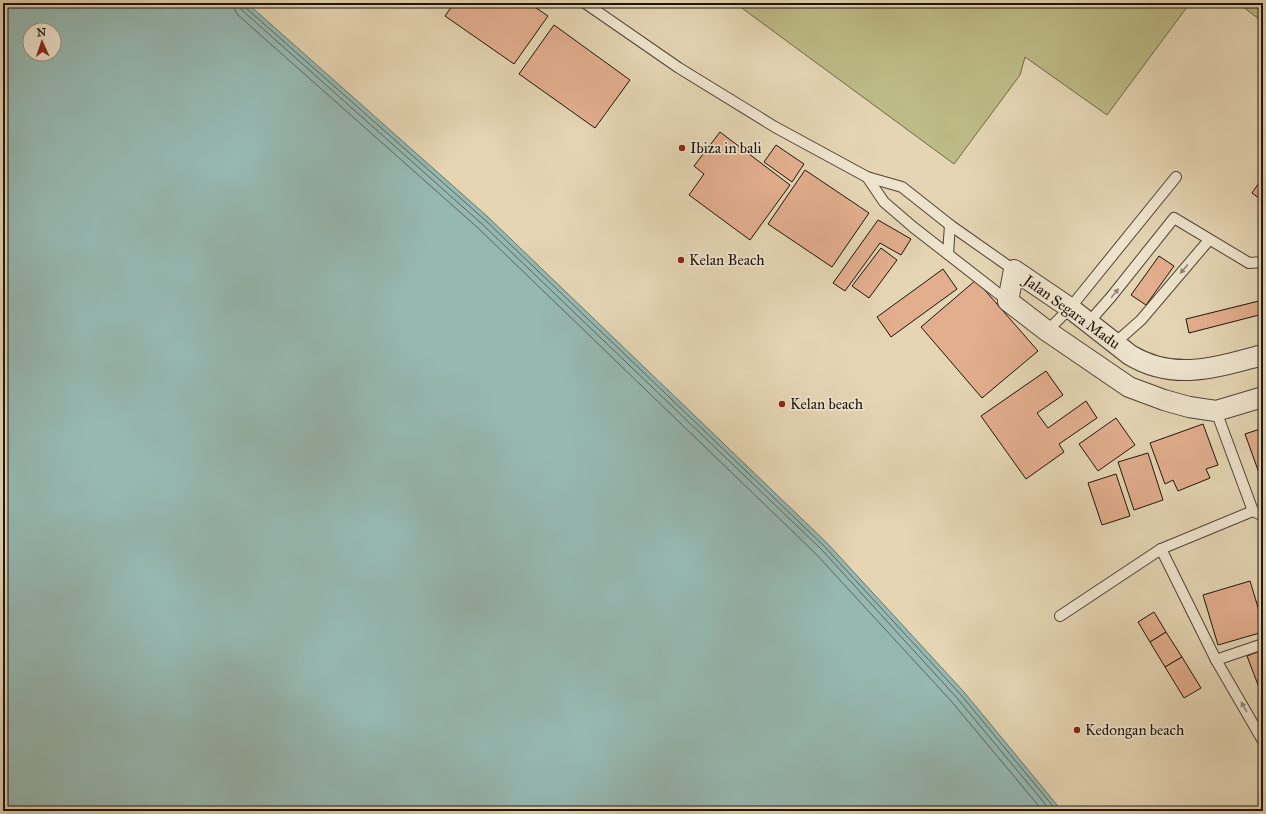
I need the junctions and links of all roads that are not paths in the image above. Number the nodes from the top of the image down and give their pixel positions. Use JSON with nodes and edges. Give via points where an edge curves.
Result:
{"nodes":[{"id":1,"x":585,"y":3,"type":"edge"},
{"id":2,"x":867,"y":177,"type":"junction"},
{"id":3,"x":1176,"y":177,"type":"dead end"},
{"id":4,"x":950,"y":225,"type":"junction"},
{"id":5,"x":1209,"y":240,"type":"junction"},
{"id":6,"x":948,"y":254,"type":"junction"},
{"id":7,"x":1263,"y":262,"type":"edge"},
{"id":8,"x":1014,"y":270,"type":"junction"},
{"id":9,"x":1008,"y":301,"type":"junction"},
{"id":10,"x":1070,"y":308,"type":"junction"},
{"id":11,"x":1089,"y":322,"type":"junction"},
{"id":12,"x":1047,"y":332,"type":"junction"},
{"id":13,"x":1115,"y":343,"type":"junction"},
{"id":14,"x":1263,"y":355,"type":"edge"},
{"id":15,"x":1139,"y":360,"type":"junction"},
{"id":16,"x":1129,"y":387,"type":"junction"},
{"id":17,"x":1263,"y":397,"type":"edge"},
{"id":18,"x":1216,"y":411,"type":"junction"},
{"id":19,"x":1253,"y":511,"type":"junction"},
{"id":20,"x":1263,"y":516,"type":"edge"},
{"id":21,"x":1160,"y":549,"type":"junction"},
{"id":22,"x":1060,"y":616,"type":"dead end"},
{"id":23,"x":1263,"y":644,"type":"edge"},
{"id":24,"x":1216,"y":660,"type":"junction"},
{"id":25,"x":1263,"y":741,"type":"edge"}],
"edges":[{"from":1,"to":2,"type":"lane","via":[[711,88],[775,127]]},
{"from":2,"to":4,"type":"lane","via":[[902,187]]},
{"from":2,"to":6,"type":"lane","via":[[884,202]]},
{"from":3,"to":10,"type":"lane"},
{"from":4,"to":6,"type":"lane"},
{"from":4,"to":8,"type":"lane"},
{"from":5,"to":7,"type":"lane","via":[[1249,262]]},
{"from":11,"to":5,"type":"lane","one_way":true,"via":[[1174,218]]},
{"from":5,"to":13,"type":"lane","one_way":true,"via":[[1141,320]]},
{"from":6,"to":9,"type":"lane"},
{"from":8,"to":9,"type":"street","name":"Jalan Segara Madu"},
{"from":8,"to":10,"type":"street","name":"Jalan Segara Madu"},
{"from":9,"to":12,"type":"street","name":"Jalan Segara Madu"},
{"from":10,"to":11,"type":"street","name":"Jalan Segara Madu"},
{"from":10,"to":12,"type":"lane"},
{"from":11,"to":13,"type":"street","name":"Jalan Segara Madu"},
{"from":12,"to":16,"type":"street","name":"Jalan Segara Madu"},
{"from":13,"to":15,"type":"street","name":"Jalan Segara Madu"},
{"from":14,"to":15,"type":"street","name":"Jalan Segara Madu","via":[[1210,369],[1165,369]]},
{"from":15,"to":16,"type":"street"},
{"from":16,"to":18,"type":"street","name":"Jalan Segara Madu","via":[[1189,407]]},
{"from":17,"to":18,"type":"street","name":"Jalan Segara Madu"},
{"from":18,"to":19,"type":"lane"},
{"from":19,"to":20,"type":"lane"},
{"from":19,"to":21,"type":"lane"},
{"from":21,"to":22,"type":"lane"},
{"from":21,"to":24,"type":"lane"},
{"from":23,"to":24,"type":"lane"},
{"from":25,"to":24,"type":"lane","one_way":true}]}
